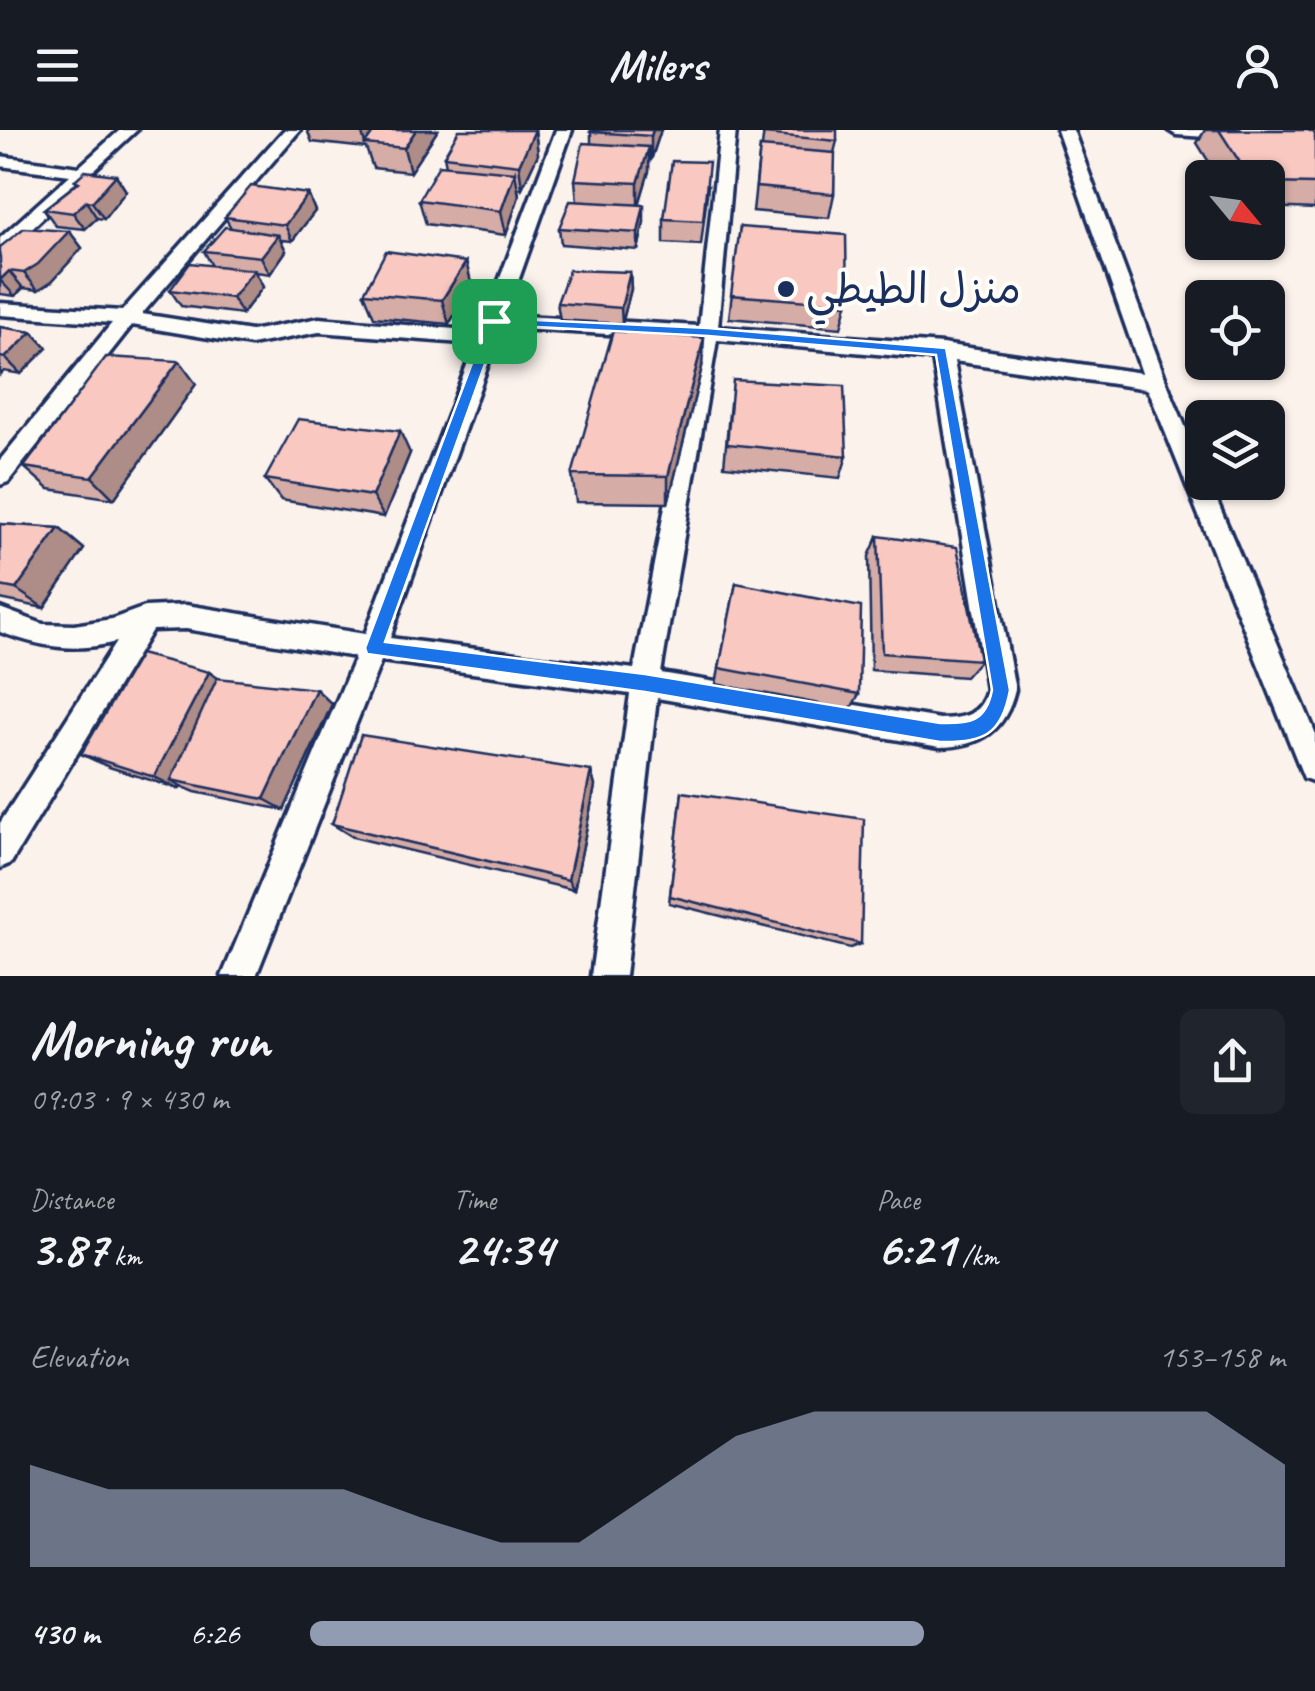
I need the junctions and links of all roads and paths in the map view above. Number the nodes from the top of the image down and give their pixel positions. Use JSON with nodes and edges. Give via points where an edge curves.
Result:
{"nodes":[{"id":1,"x":129,"y":130,"type":"edge"},
{"id":2,"x":292,"y":130,"type":"edge"},
{"id":3,"x":564,"y":130,"type":"edge"},
{"id":4,"x":728,"y":130,"type":"edge"},
{"id":5,"x":1065,"y":130,"type":"edge"},
{"id":6,"x":1176,"y":130,"type":"edge"},
{"id":7,"x":1186,"y":130,"type":"edge"},
{"id":8,"x":1260,"y":136,"type":"edge"},
{"id":9,"x":0,"y":161,"type":"edge"},
{"id":10,"x":82,"y":172,"type":"junction"},
{"id":11,"x":0,"y":248,"type":"edge"},
{"id":12,"x":0,"y":309,"type":"edge"},
{"id":13,"x":127,"y":318,"type":"junction"},
{"id":14,"x":491,"y":330,"type":"junction"},
{"id":15,"x":708,"y":332,"type":"junction"},
{"id":16,"x":942,"y":351,"type":"junction"},
{"id":17,"x":1156,"y":382,"type":"junction"},
{"id":18,"x":0,"y":476,"type":"edge"},
{"id":19,"x":145,"y":619,"type":"junction"},
{"id":20,"x":0,"y":620,"type":"edge"},
{"id":21,"x":374,"y":648,"type":"junction"},
{"id":22,"x":645,"y":683,"type":"junction"},
{"id":23,"x":1315,"y":767,"type":"edge"},
{"id":24,"x":0,"y":852,"type":"edge"},
{"id":25,"x":239,"y":976,"type":"edge"},
{"id":26,"x":608,"y":976,"type":"edge"}],
"edges":[{"from":1,"to":10,"type":"street"},
{"from":2,"to":13,"type":"street"},
{"from":3,"to":14,"type":"street"},
{"from":4,"to":15,"type":"street"},
{"from":5,"to":17,"type":"street"},
{"from":6,"to":7,"type":"street"},
{"from":7,"to":8,"type":"street"},
{"from":9,"to":10,"type":"street"},
{"from":10,"to":11,"type":"street"},
{"from":12,"to":13,"type":"street"},
{"from":13,"to":14,"type":"street","via":[[251,338],[319,325]]},
{"from":13,"to":18,"type":"street"},
{"from":14,"to":15,"type":"street"},
{"from":14,"to":21,"type":"street"},
{"from":15,"to":16,"type":"street"},
{"from":15,"to":22,"type":"street"},
{"from":16,"to":17,"type":"street"},
{"from":16,"to":22,"type":"street","via":[[1001,690],[987,724],[966,733],[940,732]]},
{"from":17,"to":23,"type":"street"},
{"from":19,"to":20,"type":"street","via":[[74,636],[43,636]]},
{"from":19,"to":21,"type":"street","via":[[186,617]]},
{"from":19,"to":24,"type":"street"},
{"from":21,"to":22,"type":"street"},
{"from":21,"to":25,"type":"street"},
{"from":22,"to":26,"type":"street"}]}
